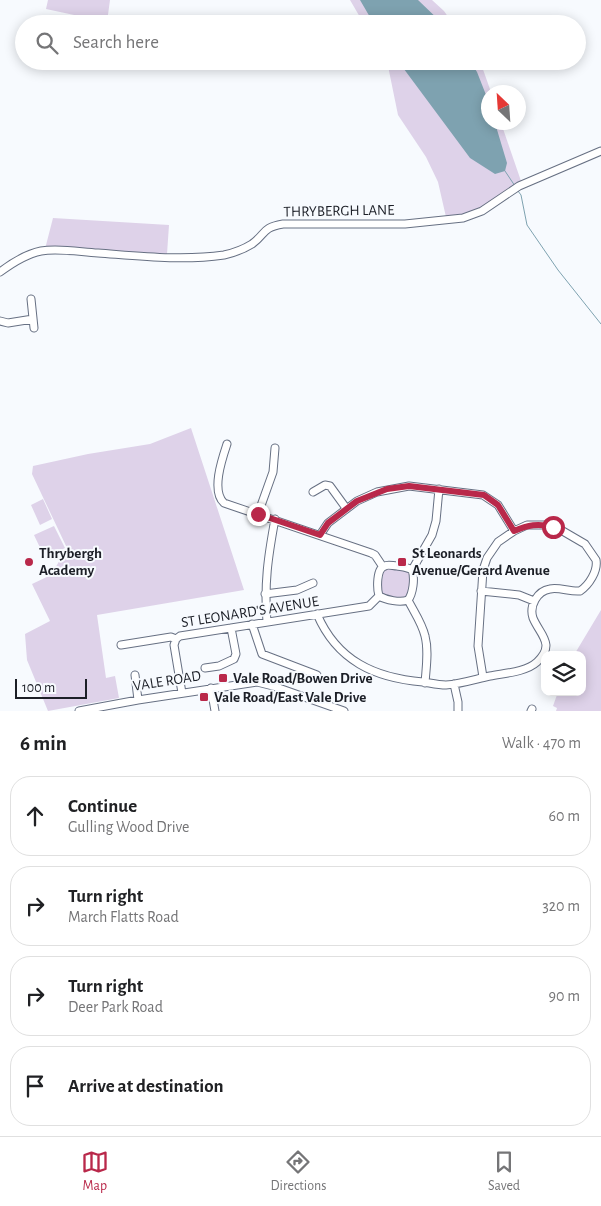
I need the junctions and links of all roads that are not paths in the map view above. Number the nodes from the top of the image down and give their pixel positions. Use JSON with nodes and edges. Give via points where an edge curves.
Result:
{"nodes":[{"id":1,"x":601,"y":151,"type":"edge"},
{"id":2,"x":0,"y":272,"type":"edge"},
{"id":3,"x":31,"y":299,"type":"dead end"},
{"id":4,"x":33,"y":319,"type":"junction"},
{"id":5,"x":0,"y":322,"type":"edge"},
{"id":6,"x":34,"y":328,"type":"dead end"},
{"id":7,"x":216,"y":446,"type":"dead end"},
{"id":8,"x":275,"y":448,"type":"dead end"},
{"id":9,"x":439,"y":489,"type":"junction"},
{"id":10,"x":312,"y":492,"type":"dead end"},
{"id":11,"x":346,"y":508,"type":"junction"},
{"id":12,"x":258,"y":514,"type":"junction"},
{"id":13,"x":275,"y":519,"type":"junction"},
{"id":14,"x":514,"y":531,"type":"junction"},
{"id":15,"x":320,"y":535,"type":"junction"},
{"id":16,"x":382,"y":567,"type":"junction"},
{"id":17,"x":412,"y":570,"type":"junction"},
{"id":18,"x":314,"y":583,"type":"dead end"},
{"id":19,"x":481,"y":591,"type":"junction"},
{"id":20,"x":265,"y":594,"type":"junction"},
{"id":21,"x":379,"y":596,"type":"junction"},
{"id":22,"x":408,"y":600,"type":"junction"},
{"id":23,"x":534,"y":601,"type":"junction"},
{"id":24,"x":317,"y":614,"type":"junction"},
{"id":25,"x":267,"y":622,"type":"junction"},
{"id":26,"x":252,"y":624,"type":"junction"},
{"id":27,"x":232,"y":628,"type":"junction"},
{"id":28,"x":176,"y":638,"type":"junction"},
{"id":29,"x":121,"y":645,"type":"dead end"},
{"id":30,"x":205,"y":668,"type":"dead end"},
{"id":31,"x":135,"y":674,"type":"dead end"},
{"id":32,"x":317,"y":675,"type":"dead end"},
{"id":33,"x":483,"y":677,"type":"junction"},
{"id":34,"x":425,"y":683,"type":"junction"},
{"id":35,"x":454,"y":684,"type":"junction"},
{"id":36,"x":211,"y":688,"type":"junction"},
{"id":37,"x":182,"y":692,"type":"junction"},
{"id":38,"x":138,"y":700,"type":"junction"},
{"id":39,"x":79,"y":711,"type":"edge"},
{"id":40,"x":215,"y":711,"type":"edge"},
{"id":41,"x":344,"y":711,"type":"edge"},
{"id":42,"x":458,"y":711,"type":"edge"}],
"edges":[{"from":1,"to":2,"type":"street","name":"THRYBERGH LANE","via":[[518,186],[482,210],[463,218],[405,224],[283,224],[271,226],[244,248],[199,257],[147,257],[57,250],[24,257]]},
{"from":3,"to":4,"type":"street"},
{"from":4,"to":5,"type":"street"},
{"from":4,"to":6,"type":"street"},
{"from":7,"to":12,"type":"street","via":[[226,447],[219,475],[220,499]]},
{"from":8,"to":12,"type":"street","via":[[273,472]]},
{"from":9,"to":11,"type":"street","via":[[409,486],[387,489]]},
{"from":9,"to":14,"type":"street","via":[[484,495],[498,505]]},
{"from":9,"to":17,"type":"street","via":[[432,535]]},
{"from":10,"to":11,"type":"street","via":[[325,485],[330,486]]},
{"from":11,"to":15,"type":"street","via":[[324,527]]},
{"from":12,"to":13,"type":"street"},
{"from":13,"to":15,"type":"street"},
{"from":13,"to":20,"type":"street"},
{"from":14,"to":19,"type":"street","via":[[498,542],[487,558]]},
{"from":14,"to":23,"type":"street","via":[[536,524],[553,527],[585,544],[596,560],[595,571],[584,589],[575,592],[551,588],[541,592]]},
{"from":15,"to":16,"type":"street","via":[[375,555]]},
{"from":16,"to":17,"type":"street"},
{"from":16,"to":21,"type":"street","via":[[377,590]]},
{"from":17,"to":22,"type":"street","via":[[414,574]]},
{"from":18,"to":20,"type":"street","via":[[297,590]]},
{"from":19,"to":23,"type":"street","via":[[519,595]]},
{"from":19,"to":33,"type":"street","via":[[478,646]]},
{"from":20,"to":25,"type":"street"},
{"from":21,"to":22,"type":"street","via":[[404,602]]},
{"from":21,"to":24,"type":"street","name":"ST LEONARD'S AVENUE","via":[[369,606]]},
{"from":22,"to":34,"type":"street","via":[[425,636]]},
{"from":23,"to":33,"type":"street","via":[[532,616],[545,638],[543,655],[528,667]]},
{"from":24,"to":25,"type":"street","name":"ST LEONARD'S AVENUE"},
{"from":24,"to":34,"type":"street","via":[[331,638],[356,662],[388,677]]},
{"from":25,"to":26,"type":"street","name":"ST LEONARD'S AVENUE"},
{"from":26,"to":27,"type":"street","name":"ST LEONARD'S AVENUE"},
{"from":26,"to":32,"type":"street","via":[[262,654]]},
{"from":27,"to":28,"type":"street","name":"ST LEONARD'S AVENUE"},
{"from":27,"to":30,"type":"street","via":[[234,659]]},
{"from":28,"to":29,"type":"street","name":"ST LEONARD'S AVENUE"},
{"from":28,"to":37,"type":"street","via":[[174,645]]},
{"from":31,"to":38,"type":"street"},
{"from":33,"to":35,"type":"street"},
{"from":34,"to":35,"type":"street"},
{"from":35,"to":42,"type":"street"},
{"from":36,"to":37,"type":"street","name":"VALE ROAD"},
{"from":36,"to":40,"type":"street"},
{"from":36,"to":41,"type":"street","name":"VALE ROAD","via":[[266,684]]},
{"from":37,"to":38,"type":"street","name":"VALE ROAD"},
{"from":38,"to":39,"type":"street","name":"VALE ROAD"}]}
